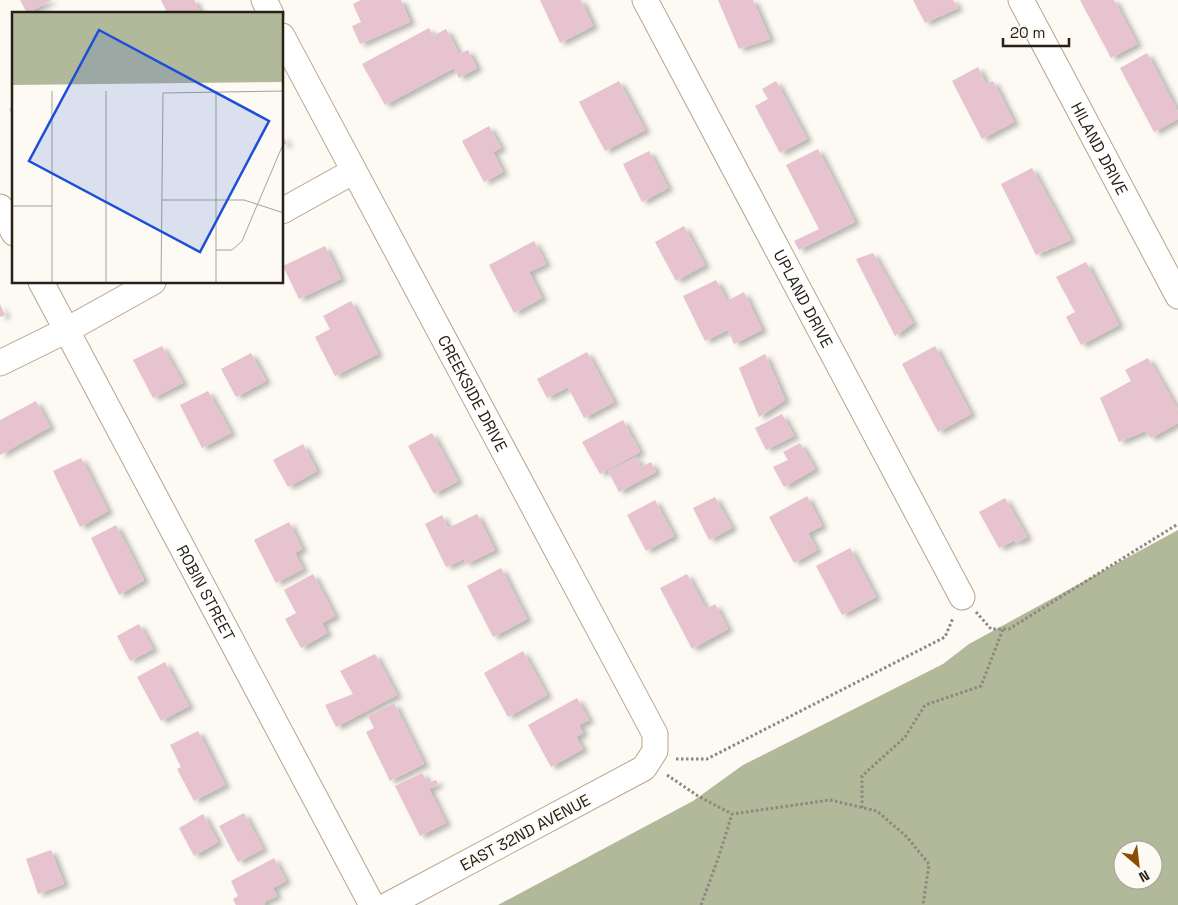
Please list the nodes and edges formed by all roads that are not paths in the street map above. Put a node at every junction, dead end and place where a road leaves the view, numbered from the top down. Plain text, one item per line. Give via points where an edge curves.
1 (264, 0) edge
2 (645, 0) edge
3 (1021, 0) edge
4 (270, 12) edge
5 (284, 40) edge
6 (354, 171) junction
7 (0, 207) edge
8 (284, 210) edge
9 (12, 229) edge
10 (42, 284) edge
11 (149, 284) edge
12 (1178, 296) edge
13 (67, 330) junction
14 (0, 364) edge
15 (962, 597) road end
16 (651, 758) joint
17 (372, 905) edge
18 (388, 905) edge

1 - 4 street
2 - 15 street, UPLAND DRIVE
3 - 12 street, HILAND DRIVE
5 - 6 street, CREEKSIDE DRIVE
6 - 8 street
6 - 16 street, CREEKSIDE DRIVE via 655,734
7 - 9 street
10 - 13 street, ROBIN STREET
11 - 13 street
13 - 14 street
13 - 17 street, ROBIN STREET
16 - 18 street, EAST 32ND AVENUE via 644,768

